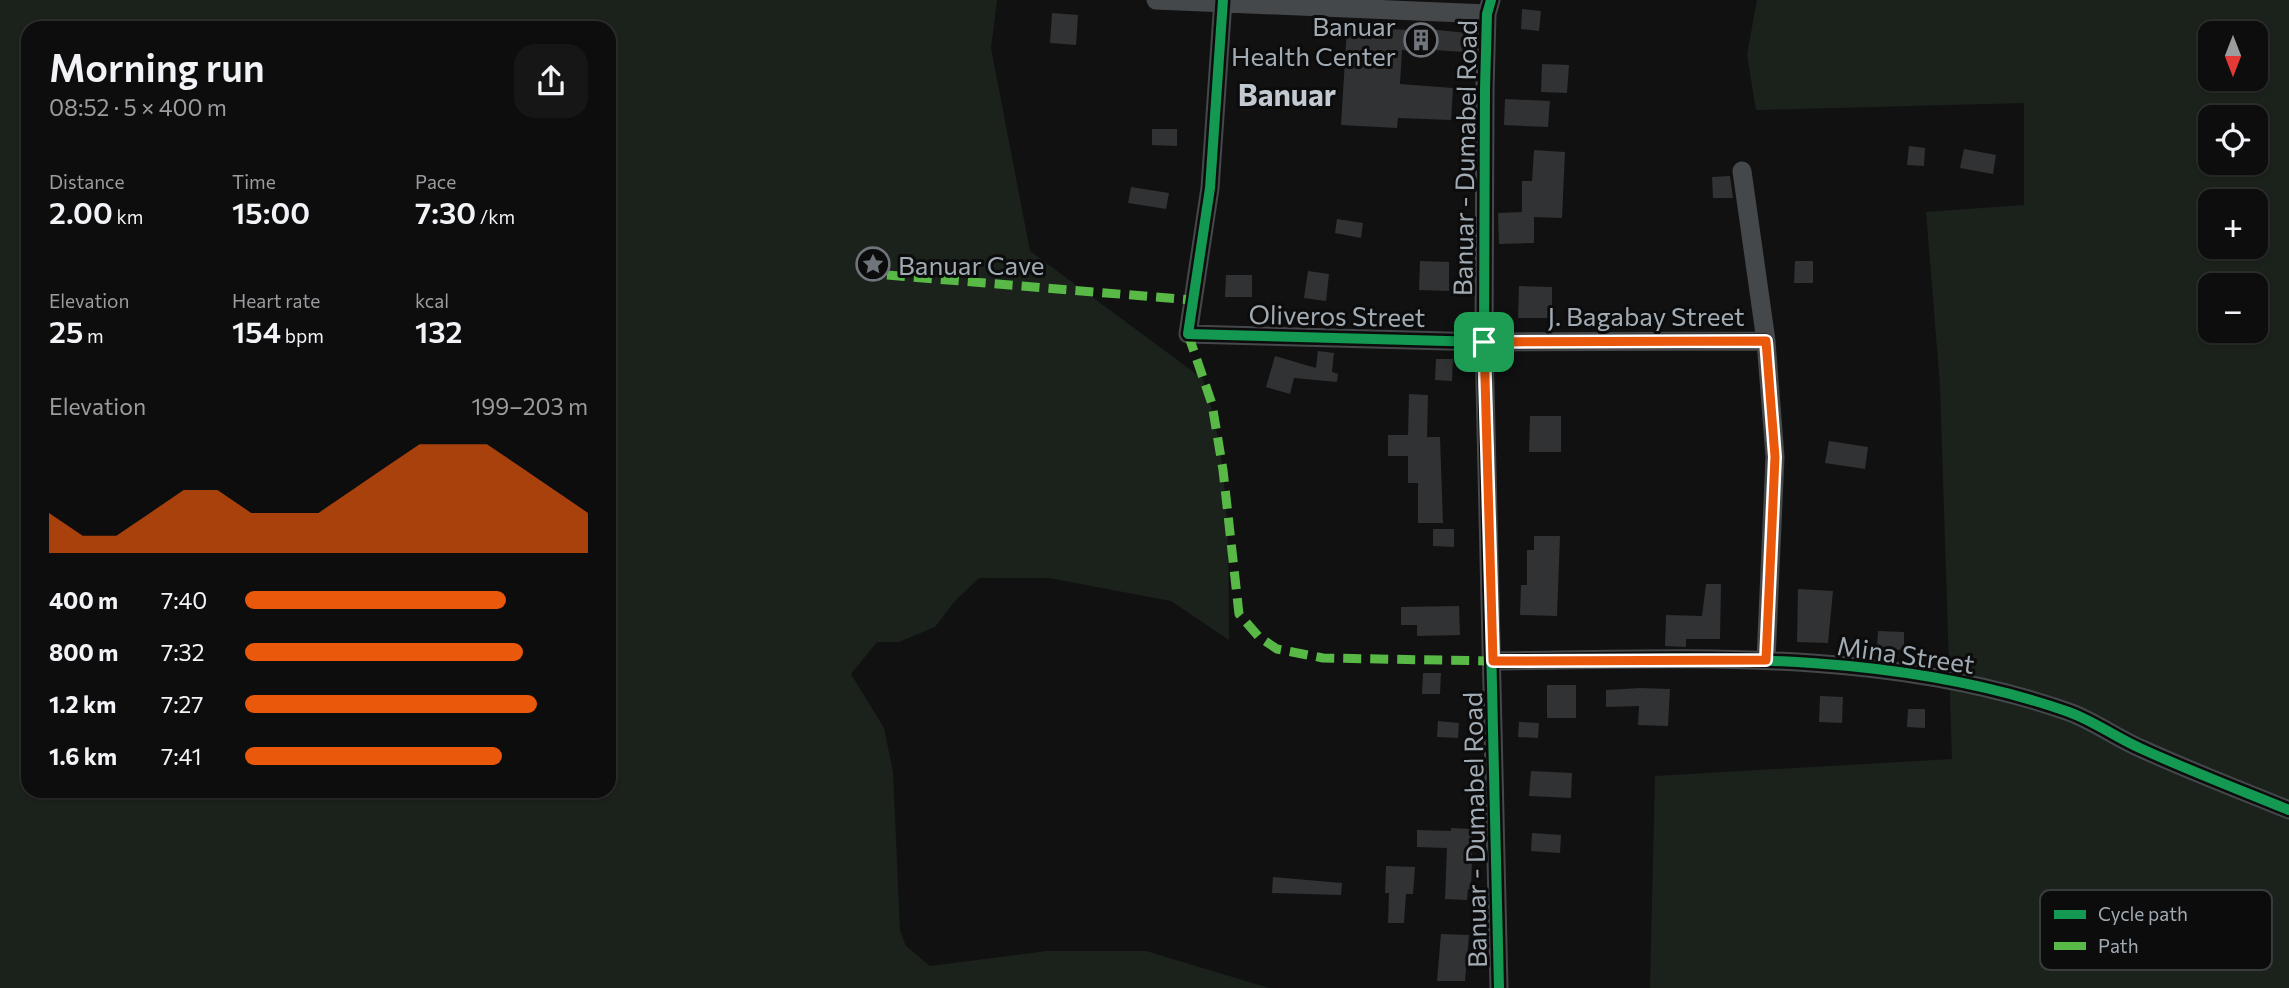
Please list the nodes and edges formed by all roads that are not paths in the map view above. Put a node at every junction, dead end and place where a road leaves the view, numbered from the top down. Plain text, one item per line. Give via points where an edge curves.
1 (1156, 0) edge
2 (1223, 2) edge
3 (1489, 7) edge
4 (1742, 171) dead end
5 (1766, 341) junction
6 (1484, 342) junction
7 (1766, 660) junction
8 (1493, 661) junction
9 (2289, 810) edge
10 (1499, 988) edge

1 - 2 street
2 - 3 street
2 - 6 street, Oliveros Street via 1210,188 1188,334
3 - 6 street, Banuar - Dumabel Road
4 - 5 street
5 - 6 street, J. Bagabay Street
5 - 7 street via 1775,457
6 - 8 street, Banuar - Dumabel Road
7 - 8 street, Mina Street
7 - 9 street, Mina Street via 1915,673 1995,690 2069,712 2139,748
8 - 10 street, Banuar - Dumabel Road

